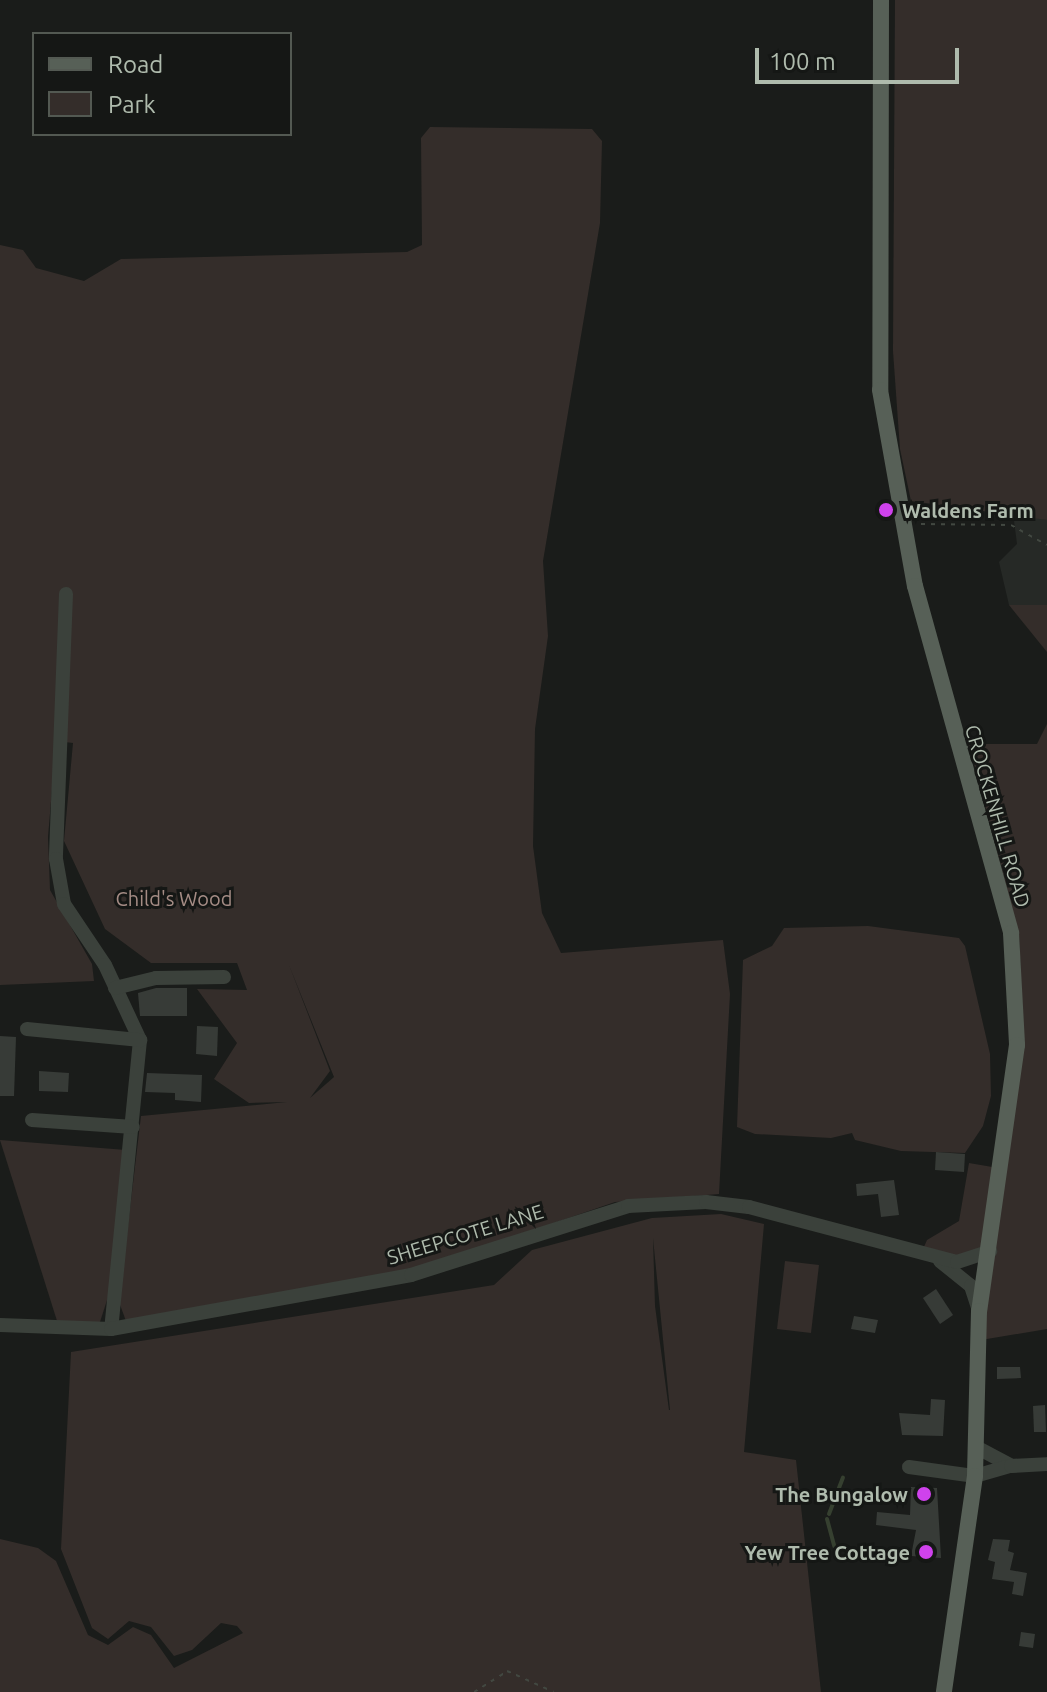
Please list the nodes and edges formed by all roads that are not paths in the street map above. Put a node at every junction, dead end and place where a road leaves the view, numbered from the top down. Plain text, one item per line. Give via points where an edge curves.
1 (881, 0) edge
2 (66, 594) dead end
3 (224, 977) dead end
4 (115, 988) junction
5 (27, 1029) dead end
6 (140, 1040) junction
7 (32, 1120) dead end
8 (133, 1127) junction
9 (990, 1251) junction
10 (936, 1258) junction
11 (979, 1311) junction
12 (0, 1325) edge
13 (111, 1329) junction
14 (976, 1447) junction
15 (1047, 1464) edge
16 (1011, 1466) junction
17 (909, 1467) dead end
18 (975, 1476) junction
19 (944, 1692) edge

1 - 9 main road, CROCKENHILL ROAD via 880,390 902,525 946,709 1011,933 1017,1045
2 - 4 street via 56,859 64,904
3 - 4 street via 156,978
4 - 6 street
5 - 6 street
6 - 8 street
7 - 8 street
8 - 13 street
9 - 10 street, SHEEPCOTE LANE via 957,1262
9 - 11 main road, CROCKENHILL ROAD
10 - 11 street, SHEEPCOTE LANE via 971,1286
10 - 13 street, SHEEPCOTE LANE via 749,1207 706,1202 628,1206 411,1275
11 - 14 main road, CROCKENHILL ROAD
12 - 13 street, SHEEPCOTE LANE
14 - 16 street
14 - 18 main road, CROCKENHILL ROAD
15 - 16 street
16 - 18 street
17 - 18 street
18 - 19 main road, CROCKENHILL ROAD

